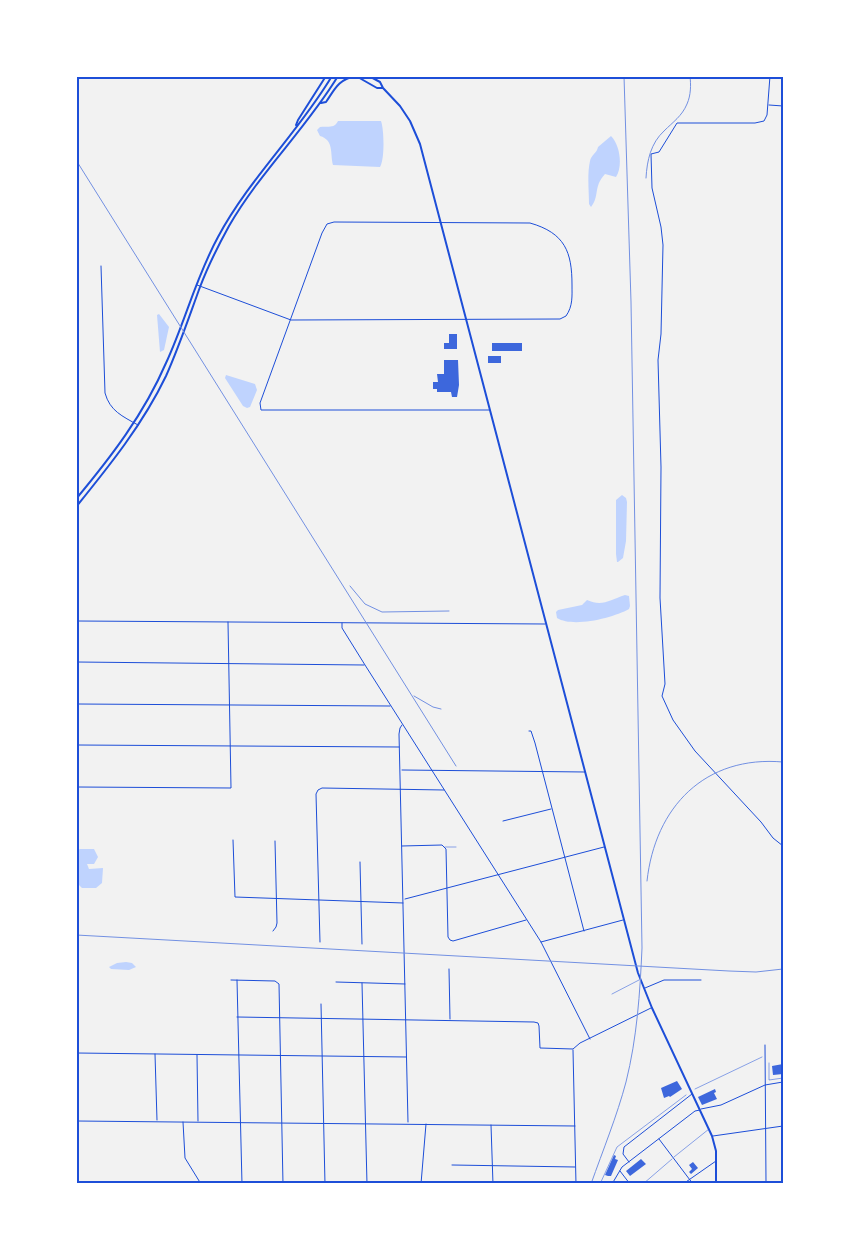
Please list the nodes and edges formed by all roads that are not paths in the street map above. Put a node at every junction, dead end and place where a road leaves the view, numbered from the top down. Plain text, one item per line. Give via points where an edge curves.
1 (326, 76) edge
2 (332, 76) edge
3 (338, 76) edge
4 (355, 76) edge
5 (369, 76) edge
6 (770, 76) edge
7 (383, 88) junction
8 (321, 103) junction
9 (768, 105) junction
10 (783, 106) edge
11 (296, 128) junction
12 (441, 223) junction
13 (101, 266) dead end
14 (196, 284) junction
15 (200, 286) junction
16 (291, 320) junction
17 (466, 320) junction
18 (490, 410) junction
19 (134, 423) junction
20 (138, 425) junction
21 (76, 499) edge
22 (76, 506) edge
23 (76, 621) edge
24 (228, 622) junction
25 (342, 623) junction
26 (547, 624) junction
27 (76, 662) edge
28 (229, 664) junction
29 (364, 665) junction
30 (76, 704) edge
31 (230, 705) junction
32 (391, 706) junction
33 (402, 725) junction
34 (529, 731) dead end
35 (76, 745) edge
36 (231, 746) junction
37 (400, 747) junction
38 (400, 770) junction
39 (432, 771) junction
40 (542, 772) junction
41 (586, 772) junction
42 (76, 787) edge
43 (401, 790) junction
44 (444, 790) junction
45 (552, 808) junction
46 (503, 822) dead end
47 (234, 840) dead end
48 (275, 841) dead end
49 (402, 846) junction
50 (783, 846) edge
51 (445, 847) junction
52 (456, 847) dead end
53 (605, 847) junction
54 (564, 857) junction
55 (360, 862) dead end
56 (498, 875) junction
57 (447, 888) junction
58 (276, 899) junction
59 (403, 899) junction
60 (319, 900) junction
61 (361, 902) junction
62 (404, 903) junction
63 (526, 920) junction
64 (624, 920) junction
65 (584, 930) junction
66 (273, 931) dead end
67 (320, 942) dead end
68 (541, 942) junction
69 (362, 944) dead end
70 (449, 969) dead end
71 (640, 978) junction
72 (232, 980) dead end
73 (237, 980) junction
74 (700, 980) dead end
75 (336, 982) dead end
76 (362, 983) junction
77 (405, 984) junction
78 (644, 988) junction
79 (612, 994) dead end
80 (321, 1004) dead end
81 (652, 1008) junction
82 (237, 1017) junction
83 (280, 1018) junction
84 (322, 1018) junction
85 (363, 1019) junction
86 (406, 1019) junction
87 (450, 1020) junction
88 (590, 1038) junction
89 (765, 1045) dead end
90 (573, 1049) junction
91 (76, 1053) edge
92 (155, 1054) junction
93 (197, 1054) junction
94 (238, 1055) junction
95 (280, 1055) junction
96 (322, 1056) junction
97 (364, 1057) junction
98 (407, 1057) junction
99 (783, 1082) edge
100 (765, 1085) junction
101 (693, 1093) junction
102 (700, 1109) junction
103 (76, 1121) edge
104 (157, 1121) junction
105 (183, 1121) junction
106 (198, 1121) junction
107 (240, 1122) junction
108 (282, 1122) junction
109 (324, 1122) junction
110 (366, 1122) junction
111 (408, 1123) junction
112 (426, 1123) junction
113 (491, 1124) junction
114 (575, 1126) junction
115 (783, 1126) edge
116 (709, 1129) junction
117 (766, 1129) junction
118 (712, 1136) junction
119 (658, 1139) junction
120 (673, 1158) junction
121 (716, 1160) junction
122 (629, 1162) junction
123 (452, 1164) dead end
124 (492, 1166) junction
125 (576, 1167) junction
126 (620, 1171) junction
127 (689, 1179) junction
128 (766, 1182) junction
129 (783, 1182) edge
130 (200, 1184) edge
131 (242, 1184) edge
132 (283, 1184) edge
133 (325, 1184) edge
134 (367, 1184) edge
135 (421, 1184) edge
136 (493, 1184) edge
137 (576, 1184) edge
138 (612, 1184) edge
139 (630, 1184) edge
140 (642, 1184) edge
141 (683, 1184) edge
142 (693, 1184) edge
143 (716, 1184) edge

1 - 11 main road
2 - 11 main road
3 - 8 main road
4 - 7 main road
4 - 8 main road via 340,82 326,102
5 - 7 main road via 380,82
6 - 9 street
7 - 12 main road via 414,128
8 - 15 main road via 234,218
9 - 10 street
9 - 50 street via 766,118 759,123 677,123 659,152 651,154 651,168 664,254 658,360 660,598 665,680 662,696 673,720 696,750
11 - 14 main road via 228,218
12 - 16 street via 327,224
12 - 17 main road
12 - 17 street via 530,223 543,227 559,239 572,264 572,303 566,316 560,319
13 - 19 street via 105,393 113,410
14 - 15 street
14 - 19 main road via 166,364
15 - 16 street
15 - 20 main road via 170,366
16 - 17 street
16 - 18 street via 260,403 261,410
17 - 18 main road
18 - 26 main road
19 - 20 street
19 - 21 main road
20 - 22 main road via 119,454
23 - 24 street
24 - 25 street
24 - 28 street
25 - 26 street
25 - 29 street
26 - 41 main road
27 - 28 street
28 - 29 street
28 - 31 street
29 - 32 street
30 - 31 street
31 - 32 street
31 - 36 street
32 - 33 street
33 - 37 street
33 - 39 street
34 - 40 street
35 - 36 street
36 - 37 street
36 - 42 street via 231,788
37 - 38 street
38 - 39 street
38 - 43 street
39 - 40 street
39 - 44 street
40 - 41 street
40 - 45 street
41 - 53 main road
43 - 44 street
43 - 49 street
43 - 60 street via 318,790
44 - 56 street
45 - 46 street
45 - 54 street
47 - 58 street via 235,897
48 - 58 street
49 - 51 street
49 - 59 street
51 - 52 lane
51 - 57 street
53 - 54 street
53 - 64 main road
54 - 56 street
54 - 65 street
55 - 61 street
56 - 57 street
56 - 63 street
57 - 59 street
57 - 63 street via 450,940
58 - 60 street
58 - 66 street via 276,927
59 - 62 street
60 - 61 street
60 - 67 street
61 - 62 street
61 - 69 street
62 - 77 street
63 - 68 street
64 - 65 street
64 - 71 main road
65 - 68 street
68 - 88 street
70 - 87 street
71 - 78 main road
71 - 79 lane
72 - 73 street
73 - 82 street
73 - 83 street via 278,982
74 - 78 street via 664,980
75 - 76 street
76 - 77 street
76 - 85 street
77 - 86 street
78 - 81 main road
80 - 84 street
81 - 88 street
81 - 101 main road
82 - 83 street
82 - 94 street
83 - 84 street
83 - 95 street
84 - 85 street
84 - 96 street
85 - 86 street
85 - 97 street
86 - 87 street
86 - 98 street
87 - 90 street via 536,1022 540,1048
88 - 90 street
89 - 100 street
90 - 114 street
91 - 92 street
92 - 93 street
92 - 104 street
93 - 94 street
93 - 106 street
94 - 95 street
94 - 107 street
95 - 96 street
95 - 108 street
96 - 97 street
96 - 109 street
97 - 98 street
97 - 110 street
98 - 111 street
99 - 100 street
100 - 102 street via 721,1105
100 - 117 street
101 - 102 main road
101 - 122 street via 624,1147 623,1154
102 - 116 main road
102 - 119 street
103 - 104 street
104 - 105 street
105 - 106 street
105 - 130 street via 185,1158
106 - 107 street
107 - 108 street
107 - 131 street
108 - 109 street
108 - 132 street
109 - 110 street
109 - 133 street
110 - 111 street
110 - 134 street
111 - 112 street
112 - 113 street
112 - 135 street
113 - 114 street
113 - 124 street
114 - 125 street
115 - 117 street
116 - 118 main road
116 - 120 lane
117 - 118 street
117 - 128 street
118 - 121 main road
119 - 120 street
119 - 122 street
120 - 127 street
120 - 140 lane
121 - 127 street
121 - 143 main road
122 - 126 street
123 - 124 street
124 - 125 street
124 - 136 street
125 - 137 street
126 - 138 street
126 - 139 street
127 - 141 street
127 - 142 street
128 - 129 street
128 - 143 street

